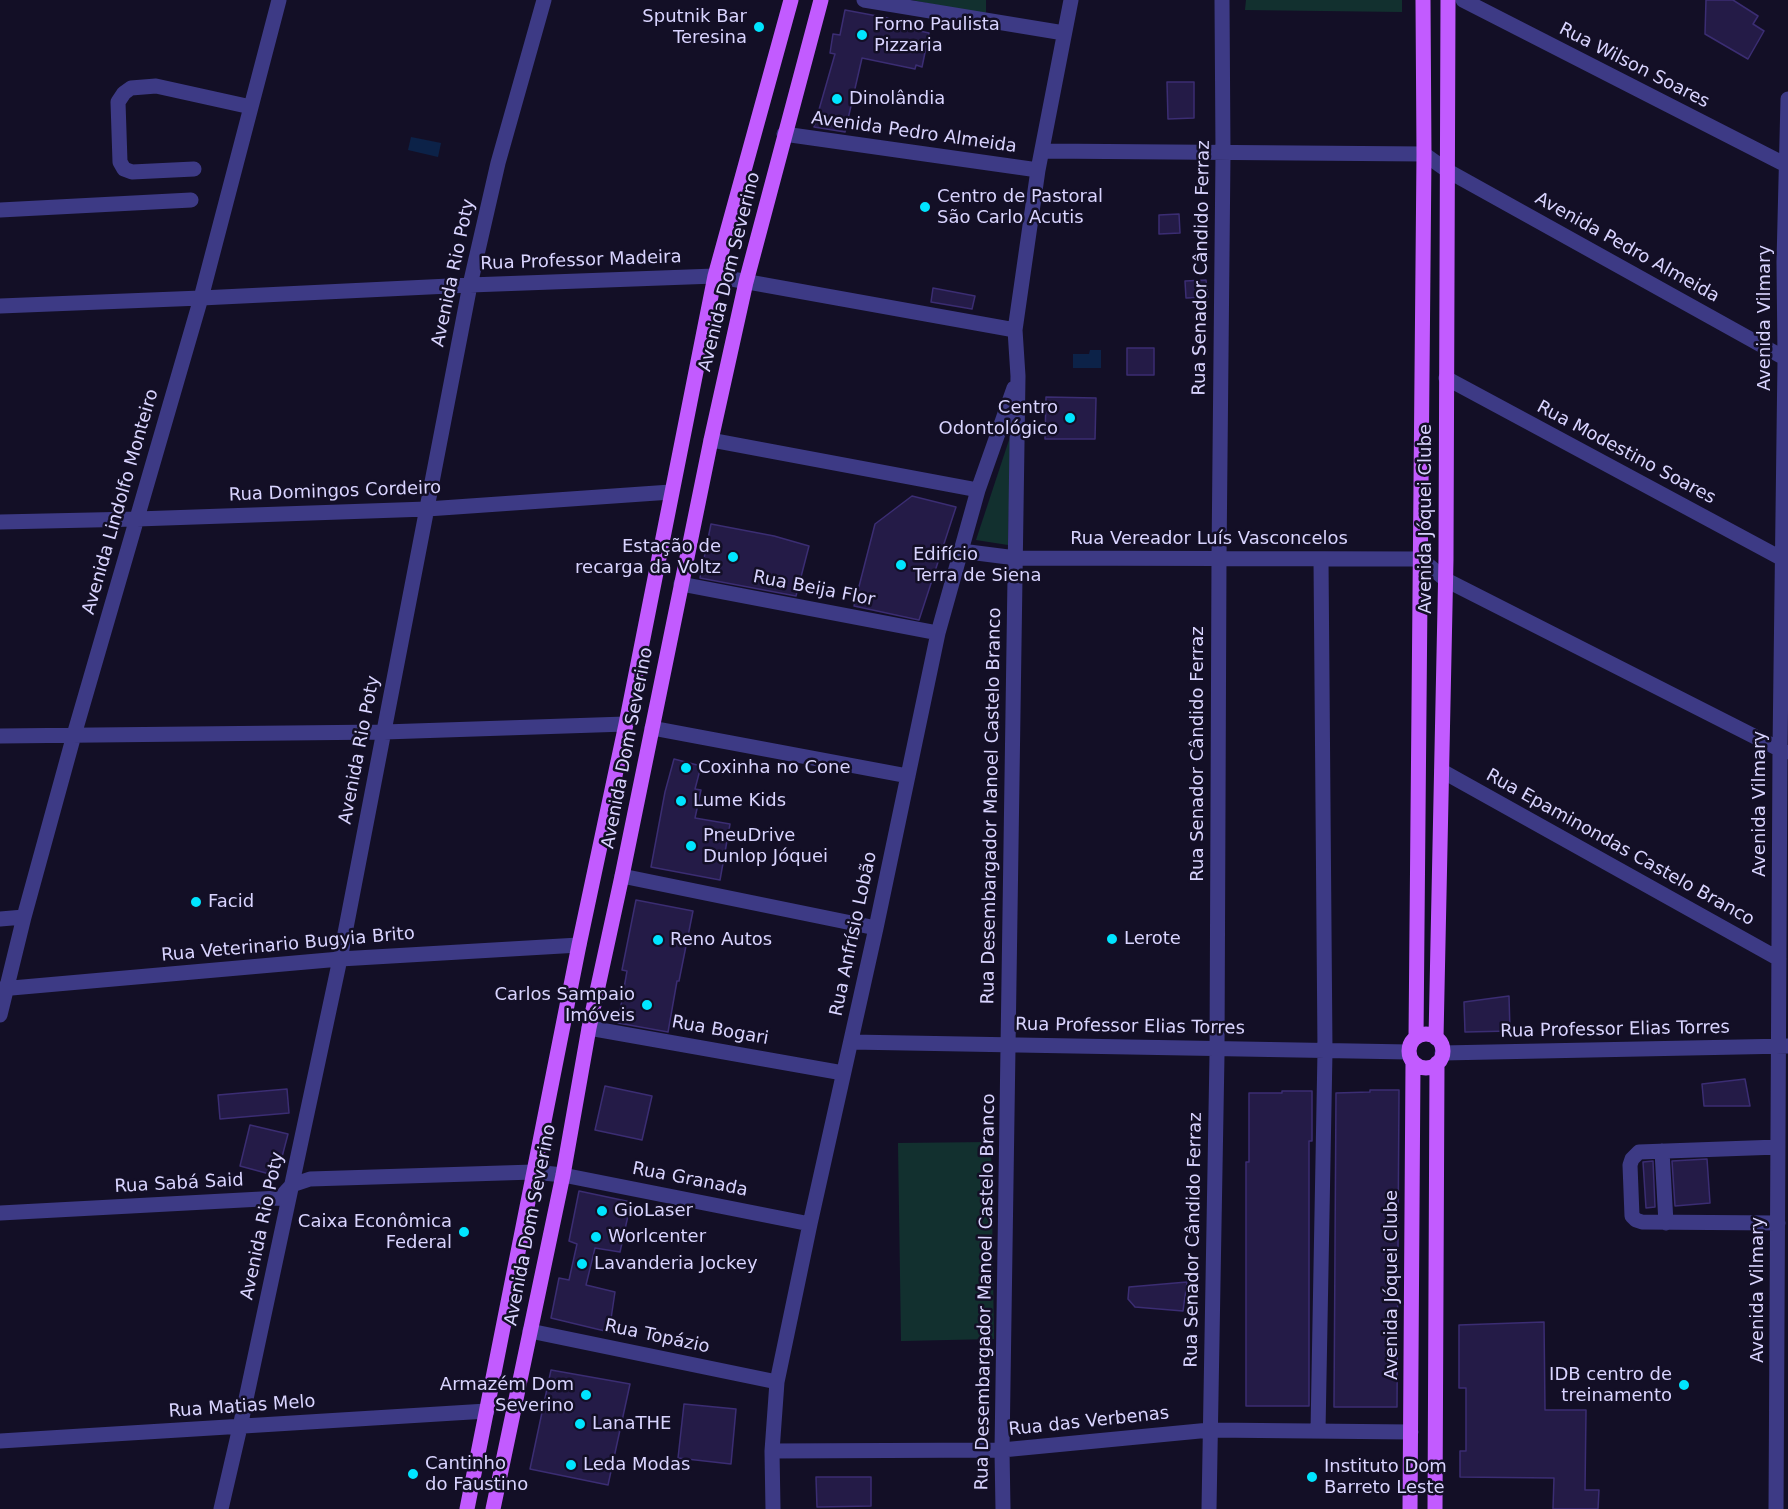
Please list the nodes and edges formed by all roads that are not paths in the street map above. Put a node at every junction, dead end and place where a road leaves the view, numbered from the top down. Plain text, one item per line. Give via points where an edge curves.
1 (279, 0) edge
2 (544, 0) edge
3 (790, 0) edge
4 (821, 0) edge
5 (864, 0) edge
6 (1071, 0) edge
7 (1222, 0) edge
8 (1423, 0) edge
9 (1448, 0) edge
10 (1462, 0) edge
11 (1064, 33) junction
12 (1788, 99) edge
13 (251, 107) junction
14 (784, 134) junction
15 (1042, 151) junction
16 (1223, 153) junction
17 (1424, 154) junction
18 (1787, 166) edge
19 (194, 169) dead end
20 (1038, 170) junction
21 (1448, 171) junction
22 (191, 200) dead end
23 (0, 210) edge
24 (715, 276) junction
25 (746, 282) junction
26 (470, 285) junction
27 (201, 298) junction
28 (0, 306) edge
29 (1015, 330) junction
30 (1786, 359) edge
31 (1018, 376) junction
32 (1446, 378) junction
33 (711, 440) junction
34 (978, 489) junction
35 (671, 492) junction
36 (427, 509) junction
37 (136, 519) junction
38 (0, 522) edge
39 (961, 551) junction
40 (1016, 558) junction
41 (1219, 558) junction
42 (1322, 559) junction
43 (1420, 559) junction
44 (1785, 560) edge
45 (1446, 580) junction
46 (681, 584) junction
47 (938, 633) junction
48 (626, 724) junction
49 (652, 728) junction
50 (384, 732) junction
51 (74, 735) junction
52 (0, 736) edge
53 (1784, 751) edge
54 (1442, 771) junction
55 (908, 776) junction
56 (622, 876) junction
57 (24, 917) junction
58 (1784, 917) edge
59 (0, 919) edge
60 (876, 928) junction
61 (579, 945) junction
62 (340, 959) junction
63 (1779, 959) junction
64 (3, 989) edge
65 (0, 1015) edge
66 (589, 1028) junction
67 (1416, 1037) junction
68 (1436, 1038) junction
69 (851, 1042) junction
70 (1008, 1045) junction
71 (1783, 1046) edge
72 (1217, 1048) junction
73 (1325, 1051) junction
74 (1411, 1057) junction
75 (1440, 1058) junction
76 (843, 1073) junction
77 (1778, 1147) junction
78 (1662, 1151) junction
79 (534, 1172) junction
80 (562, 1174) junction
81 (292, 1185) junction
82 (0, 1213) edge
83 (1666, 1223) junction
84 (1778, 1223) junction
85 (810, 1224) junction
86 (530, 1331) junction
87 (777, 1382) junction
88 (487, 1411) junction
89 (240, 1427) junction
90 (1210, 1430) junction
91 (1318, 1431) junction
92 (1411, 1432) junction
93 (1435, 1433) junction
94 (0, 1441) edge
95 (1002, 1450) junction
96 (772, 1451) junction
97 (221, 1509) edge
98 (467, 1509) edge
99 (493, 1509) edge
100 (773, 1509) edge
101 (1003, 1509) edge
102 (1209, 1509) edge
103 (1410, 1509) edge
104 (1434, 1509) edge
105 (1776, 1509) edge

1 - 13 street, Avenida Lindolfo Monteiro
2 - 26 street, Avenida Rio Poty via 498,163
3 - 24 main road, Avenida Dom Severino
4 - 14 main road, Avenida Dom Severino
5 - 11 street
6 - 11 street, Rua Desembargador Manoel Castelo Branco
7 - 16 street, Rua Senador Cândido Ferraz
8 - 17 main road, Avenida Jóquei Clube
9 - 21 main road, Avenida Jóquei Clube
10 - 18 street, Rua Wilson Soares
11 - 15 street, Rua Desembargador Manoel Castelo Branco
12 - 18 street, Avenida Vilmary
13 - 19 street via 156,86 131,88 124,93 118,102 120,162 124,169
13 - 27 street, Avenida Lindolfo Monteiro
14 - 20 street, Avenida Pedro Almeida
14 - 25 main road, Avenida Dom Severino
15 - 16 street, Avenida Pedro Almeida
15 - 20 street, Rua Desembargador Manoel Castelo Branco
16 - 17 street, Avenida Pedro Almeida
16 - 41 street, Rua Senador Cândido Ferraz
17 - 21 street, Avenida Pedro Almeida
17 - 43 main road, Avenida Jóquei Clube
18 - 30 street, Avenida Vilmary
20 - 29 street, Rua Desembargador Manoel Castelo Branco
21 - 30 street, Avenida Pedro Almeida
21 - 32 main road, Avenida Jóquei Clube
22 - 23 street
24 - 25 street, Rua Professor Madeira
24 - 26 street, Rua Professor Madeira
24 - 35 main road, Avenida Dom Severino
25 - 29 street, Rua Professor Madeira
25 - 33 main road, Avenida Dom Severino
26 - 27 street, Rua Professor Madeira
26 - 36 street, Avenida Rio Poty
27 - 28 street, Rua Professor Madeira
27 - 37 street, Avenida Lindolfo Monteiro
29 - 31 street, Rua Desembargador Manoel Castelo Branco
30 - 44 street, Avenida Vilmary
31 - 34 street, Rua Anfrísio Lobão
31 - 40 street, Rua Desembargador Manoel Castelo Branco
32 - 44 street, Rua Modestino Soares
32 - 45 main road, Avenida Jóquei Clube
33 - 34 street
33 - 46 main road, Avenida Dom Severino
34 - 39 street, Rua Anfrísio Lobão
35 - 36 street, Rua Domingos Cordeiro
35 - 48 main road, Avenida Dom Severino
36 - 37 street, Rua Domingos Cordeiro
36 - 50 street, Avenida Rio Poty
37 - 38 street, Rua Domingos Cordeiro
37 - 51 street, Avenida Lindolfo Monteiro
39 - 40 street, Rua Vereador Luís Vasconcelos
39 - 47 street, Rua Anfrísio Lobão
40 - 41 street, Rua Vereador Luís Vasconcelos
40 - 70 street, Rua Desembargador Manoel Castelo Branco
41 - 42 street, Rua Vereador Luís Vasconcelos
41 - 72 street, Rua Senador Cândido Ferraz
42 - 43 street, Rua Vereador Luís Vasconcelos
42 - 73 street
43 - 45 street
43 - 67 main road, Avenida Jóquei Clube
44 - 53 street, Avenida Vilmary
45 - 53 street
45 - 54 main road, Avenida Jóquei Clube
46 - 47 street, Rua Beija Flor
46 - 49 main road, Avenida Dom Severino
47 - 55 street, Rua Anfrísio Lobão
48 - 50 street
48 - 61 main road, Avenida Dom Severino
49 - 55 street
49 - 56 main road, Avenida Dom Severino
50 - 51 street
50 - 62 street, Avenida Rio Poty
51 - 52 street
51 - 57 street, Avenida Lindolfo Monteiro
53 - 58 street, Avenida Vilmary
54 - 63 street, Rua Epaminondas Castelo Branco
54 - 68 main road, Avenida Jóquei Clube
55 - 60 street, Rua Anfrísio Lobão
56 - 60 street
56 - 66 main road, Avenida Dom Severino
57 - 59 street
57 - 64 street, Avenida Lindolfo Monteiro
58 - 63 street, Avenida Vilmary
60 - 69 street, Rua Anfrísio Lobão
61 - 62 street, Rua Veterinario Bugyia Brito
61 - 79 main road, Avenida Dom Severino
62 - 64 street, Rua Veterinario Bugyia Brito
62 - 81 street, Avenida Rio Poty
63 - 71 street, Avenida Vilmary
64 - 65 street, Avenida Lindolfo Monteiro
66 - 76 street, Rua Bogari
66 - 80 main road, Avenida Dom Severino
67 - 68 main road via 1426,1034
67 - 74 main road, Avenida Jóquei Clube
68 - 75 main road, Avenida Jóquei Clube via 1442,1047
69 - 70 street, Rua Professor Elias Torres
69 - 76 street, Rua Anfrísio Lobão
70 - 72 street, Rua Professor Elias Torres
70 - 95 street, Rua Desembargador Manoel Castelo Branco
71 - 75 street, Rua Professor Elias Torres
71 - 77 street, Avenida Vilmary
72 - 73 street, Rua Professor Elias Torres
72 - 90 street, Rua Senador Cândido Ferraz
73 - 74 street, Rua Professor Elias Torres
73 - 91 street
74 - 75 main road via 1417,1065 1428,1068
74 - 92 main road, Avenida Jóquei Clube
75 - 93 main road, Avenida Jóquei Clube
76 - 85 street, Rua Anfrísio Lobão
77 - 78 street
77 - 84 street, Avenida Vilmary
78 - 83 street
78 - 83 street via 1639,1152 1632,1159 1632,1216 1642,1222
79 - 80 street, Rua Granada
79 - 81 street, Rua Sabá Said via 310,1179
79 - 88 main road, Avenida Dom Severino
80 - 85 street, Rua Granada
80 - 86 main road, Avenida Dom Severino
81 - 82 street, Rua Sabá Said via 280,1198
81 - 89 street, Avenida Rio Poty
83 - 84 street
84 - 105 street, Avenida Vilmary
85 - 87 street, Rua Anfrísio Lobão
86 - 87 street, Rua Topázio
86 - 99 main road, Avenida Dom Severino
87 - 96 street, Rua Anfrísio Lobão
88 - 89 street, Rua Matias Melo
88 - 98 main road, Avenida Dom Severino
89 - 94 street, Rua Matias Melo
89 - 97 street, Avenida Rio Poty
90 - 91 street, Rua das Verbenas
90 - 95 street, Rua das Verbenas
90 - 102 street, Rua Senador Cândido Ferraz
91 - 92 street, Rua das Verbenas
92 - 93 main road
92 - 103 main road, Avenida Jóquei Clube
93 - 104 main road, Avenida Jóquei Clube
95 - 96 street, Rua das Verbenas
95 - 101 street, Rua Desembargador Manoel Castelo Branco
96 - 100 street, Rua Anfrísio Lobão

